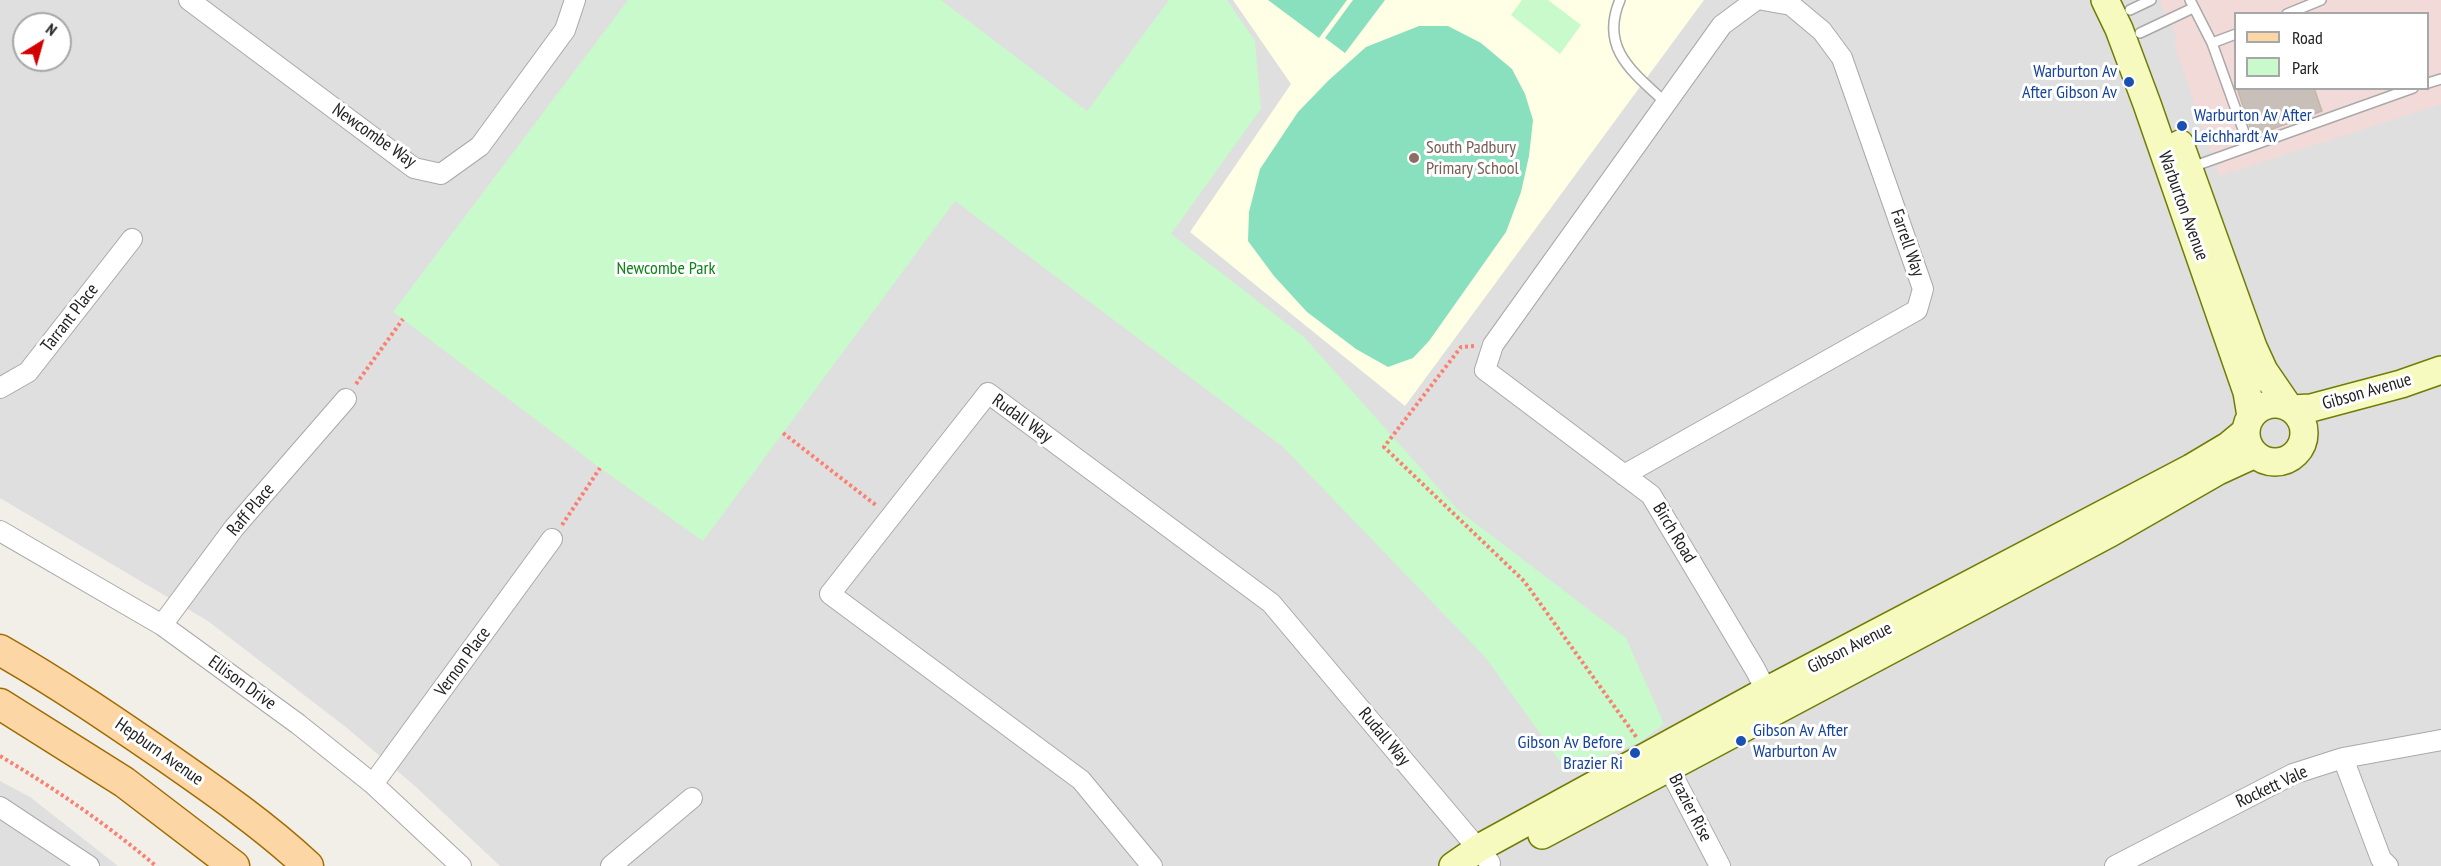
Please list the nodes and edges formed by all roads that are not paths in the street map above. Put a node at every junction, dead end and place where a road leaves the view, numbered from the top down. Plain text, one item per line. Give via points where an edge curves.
1 (189, 0) edge
2 (575, 0) edge
3 (1620, 0) edge
4 (2105, 0) edge
5 (2321, 0) edge
6 (1753, 1) edge
7 (2191, 4) edge
8 (2137, 11) edge
9 (2292, 12) edge
10 (2234, 34) edge
11 (2212, 43) junction
12 (2407, 90) edge
13 (1666, 103) junction
14 (2249, 146) junction
15 (2188, 168) junction
16 (132, 239) dead end
17 (1493, 345) joint
18 (2441, 370) edge
19 (2441, 385) edge
20 (0, 388) edge
21 (346, 399) road end
22 (2290, 408) junction
23 (2305, 433) junction
24 (2251, 434) junction
25 (1624, 475) junction
26 (0, 531) edge
27 (552, 539) road end
28 (162, 625) junction
29 (0, 651) edge
30 (1771, 701) junction
31 (0, 704) edge
32 (2441, 740) edge
33 (1656, 753) junction
34 (2343, 758) junction
35 (374, 784) junction
36 (692, 798) dead end
37 (0, 807) edge
38 (1485, 859) edge
39 (89, 866) edge
40 (234, 866) edge
41 (308, 866) edge
42 (461, 866) edge
43 (611, 866) edge
44 (1152, 866) edge
45 (1453, 866) edge
46 (1720, 866) edge
47 (2115, 866) edge
48 (2388, 866) edge

1 - 2 street, Newcombe Way via 414,168 441,174 480,146 565,30
3 - 13 lane via 1614,15 1614,39 1624,62
4 - 24 main road, Warburton Avenue via 2139,83 2247,392
5 - 9 lane
6 - 13 street, Farrell Way via 1722,25
6 - 25 street, Farrell Way via 1791,4 1822,31 1842,58 1923,289 1917,310
7 - 8 lane
7 - 11 lane
8 - 15 main road, Warburton Avenue
10 - 11 lane
11 - 14 lane
12 - 14 lane
13 - 17 street, Farrell Way
14 - 15 lane
15 - 22 main road, Warburton Avenue via 2253,347 2264,371
16 - 20 street, Tarrant Place via 28,372
17 - 25 street, Birch Road via 1485,370
18 - 22 main road, Gibson Avenue via 2320,406
19 - 23 main road, Gibson Avenue via 2338,418
21 - 28 street, Raff Place via 234,528
22 - 23 main road via 2299,416
22 - 24 main road via 2264,406
23 - 24 main road via 2299,451 2283,461 2263,460
24 - 30 main road, Gibson Avenue via 2218,471 2118,528
25 - 30 street, Birch Road via 1652,495
26 - 28 street, Ellison Drive
27 - 35 street, Vernon Place
28 - 35 street, Ellison Drive
29 - 41 main road, Hepburn Avenue via 111,718 212,790
30 - 33 main road, Gibson Avenue
31 - 40 main road via 124,782
32 - 34 street, Rockett Vale
33 - 38 main road, Gibson Avenue
33 - 46 street, Brazier Rise
34 - 47 street, Rockett Vale via 2293,774
34 - 48 street via 2380,859
35 - 42 street, Ellison Drive
36 - 43 street
37 - 39 street
38 - 44 street, Rudall Way via 1271,603 988,393 830,594 1081,780
38 - 45 main road, Gibson Avenue

